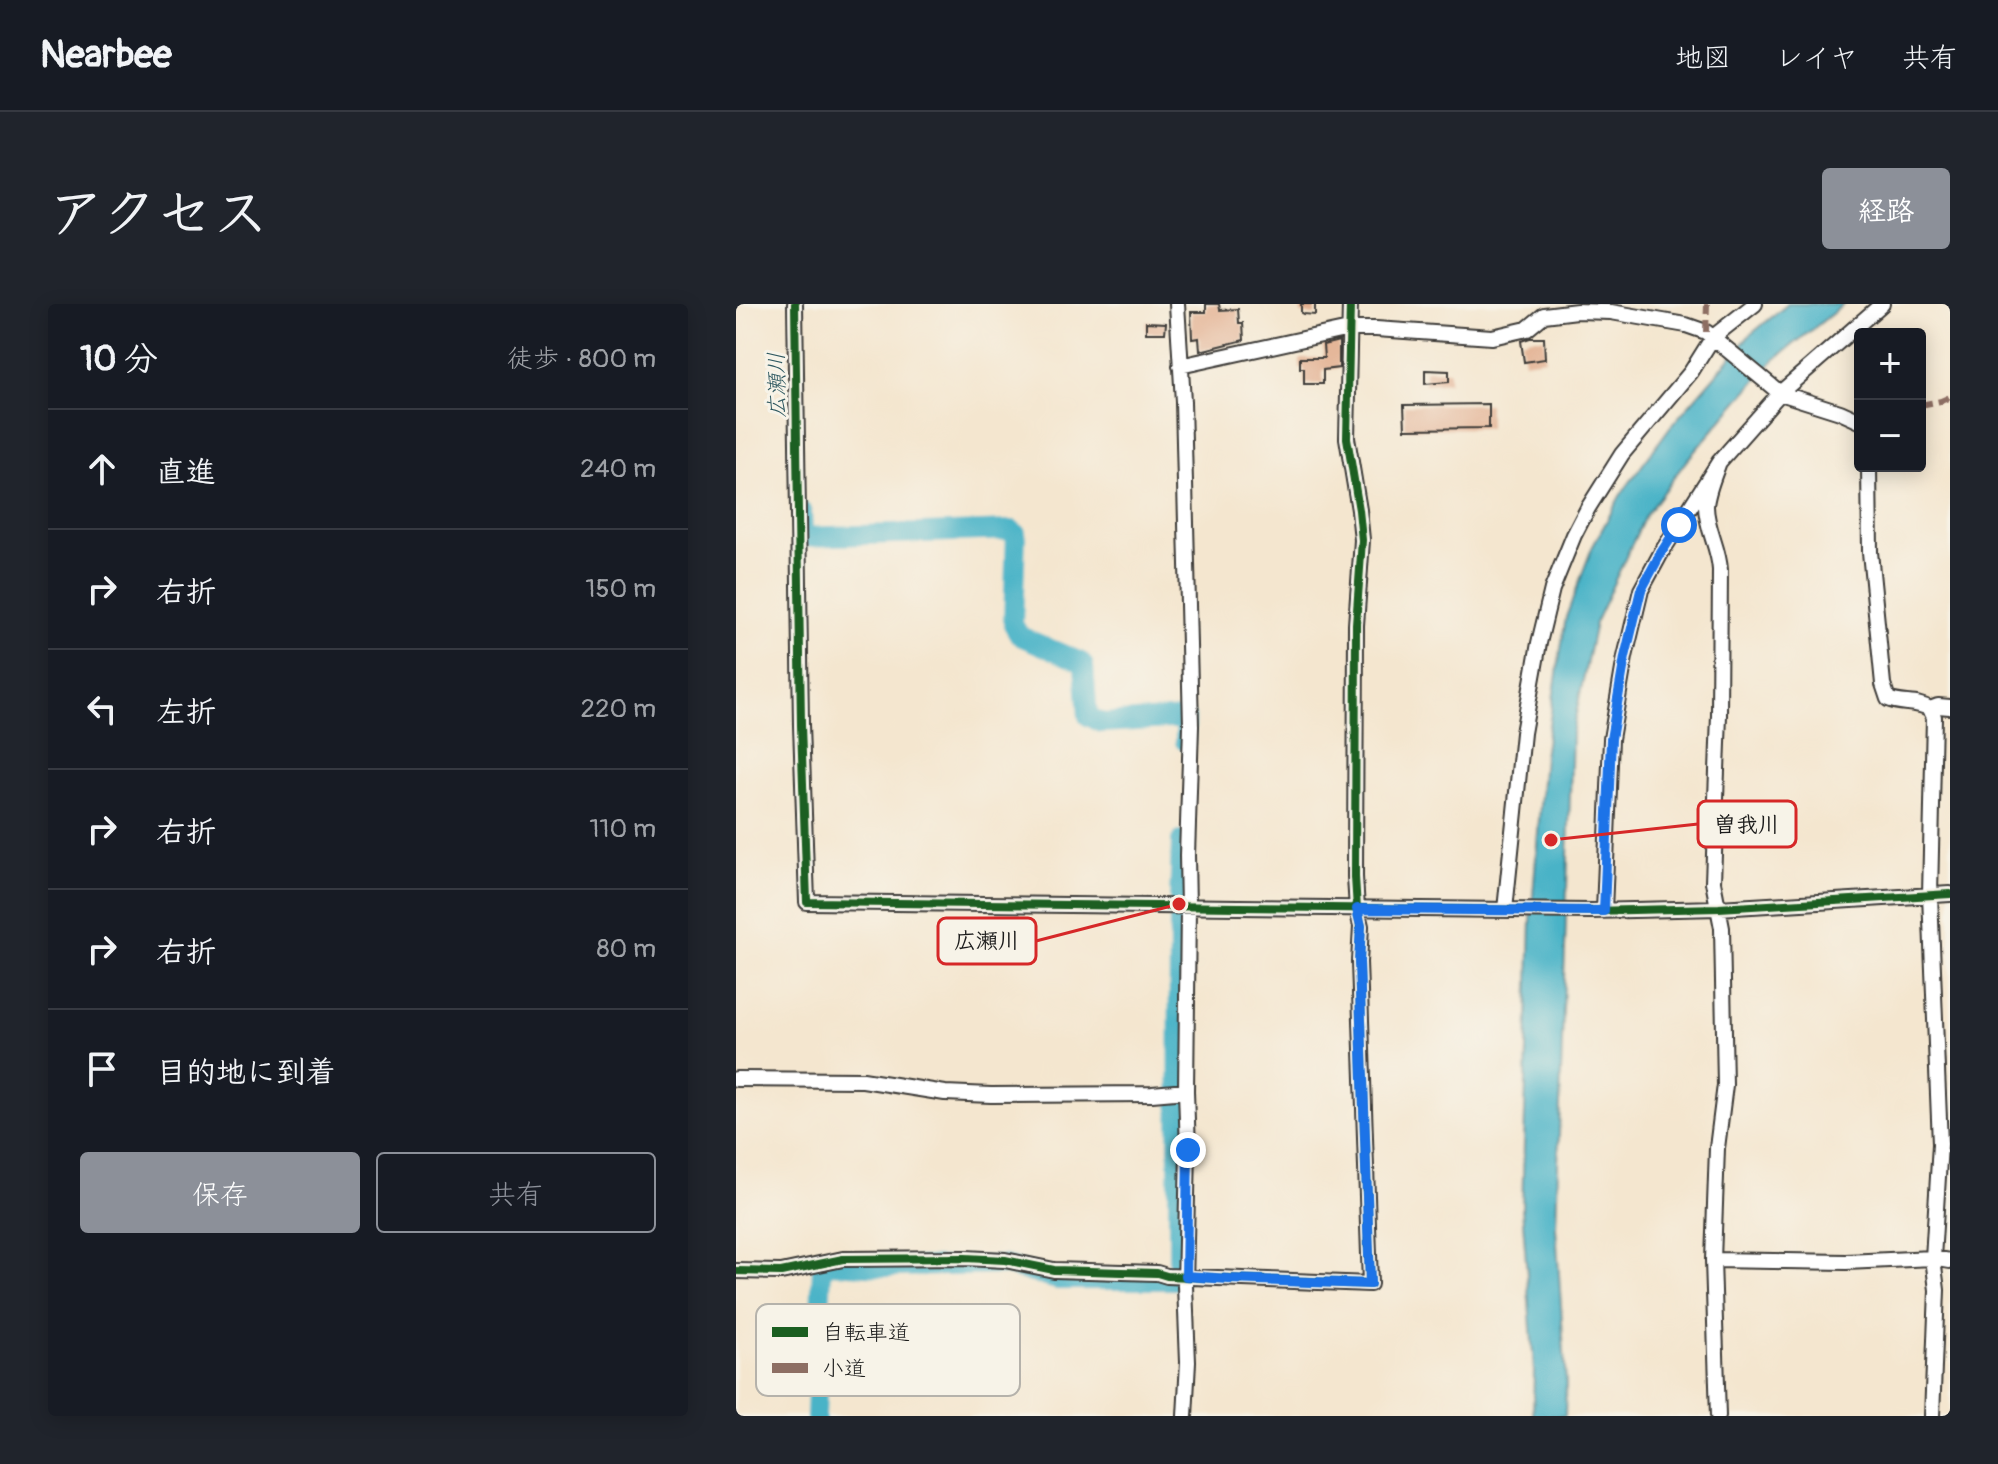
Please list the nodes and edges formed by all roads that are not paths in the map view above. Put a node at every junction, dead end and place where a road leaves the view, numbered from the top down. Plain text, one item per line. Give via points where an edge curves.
1 (795, 304) edge
2 (1177, 304) edge
3 (1350, 304) edge
4 (1755, 304) edge
5 (1882, 304) edge
6 (1544, 309) edge
7 (1349, 329) junction
8 (1718, 341) junction
9 (1180, 366) junction
10 (1778, 391) junction
11 (1854, 418) edge
12 (1719, 462) junction
13 (1869, 472) edge
14 (1950, 707) edge
15 (1930, 709) junction
16 (1950, 894) edge
17 (1930, 895) junction
18 (1188, 907) junction
19 (1719, 908) junction
20 (1357, 909) junction
21 (1505, 910) junction
22 (1598, 911) junction
23 (736, 1079) edge
24 (1186, 1091) junction
25 (1933, 1258) junction
26 (1713, 1260) junction
27 (1950, 1261) edge
28 (736, 1271) edge
29 (1186, 1276) junction
30 (1185, 1416) edge
31 (1718, 1416) edge
32 (1932, 1416) edge

1 - 18 street via 807,902
2 - 9 street
3 - 7 street
4 - 8 street
5 - 10 street
6 - 7 street via 1527,329 1492,337
6 - 8 street via 1611,312 1686,325
7 - 9 street
7 - 20 street via 1347,438 1362,540 1356,625
8 - 10 street
8 - 21 street via 1622,454 1588,508 1552,589 1523,733
9 - 18 street via 1191,712
10 - 11 street
10 - 12 street
12 - 19 street via 1706,505 1720,570 1713,882
12 - 22 street via 1661,553 1635,610 1611,739
13 - 15 street via 1870,552 1883,684 1888,699
14 - 15 street
15 - 17 street
16 - 17 street
17 - 19 street
17 - 25 street via 1940,1144
18 - 20 street
18 - 24 street
19 - 22 street
19 - 26 street via 1725,1085
20 - 21 street
20 - 29 street via 1370,1284
21 - 22 street
23 - 24 street via 863,1080 991,1095
24 - 29 street
25 - 26 street
25 - 27 street
25 - 32 street via 1937,1290
26 - 31 street
28 - 29 street via 781,1272 843,1259 965,1258 1054,1270
29 - 30 street

